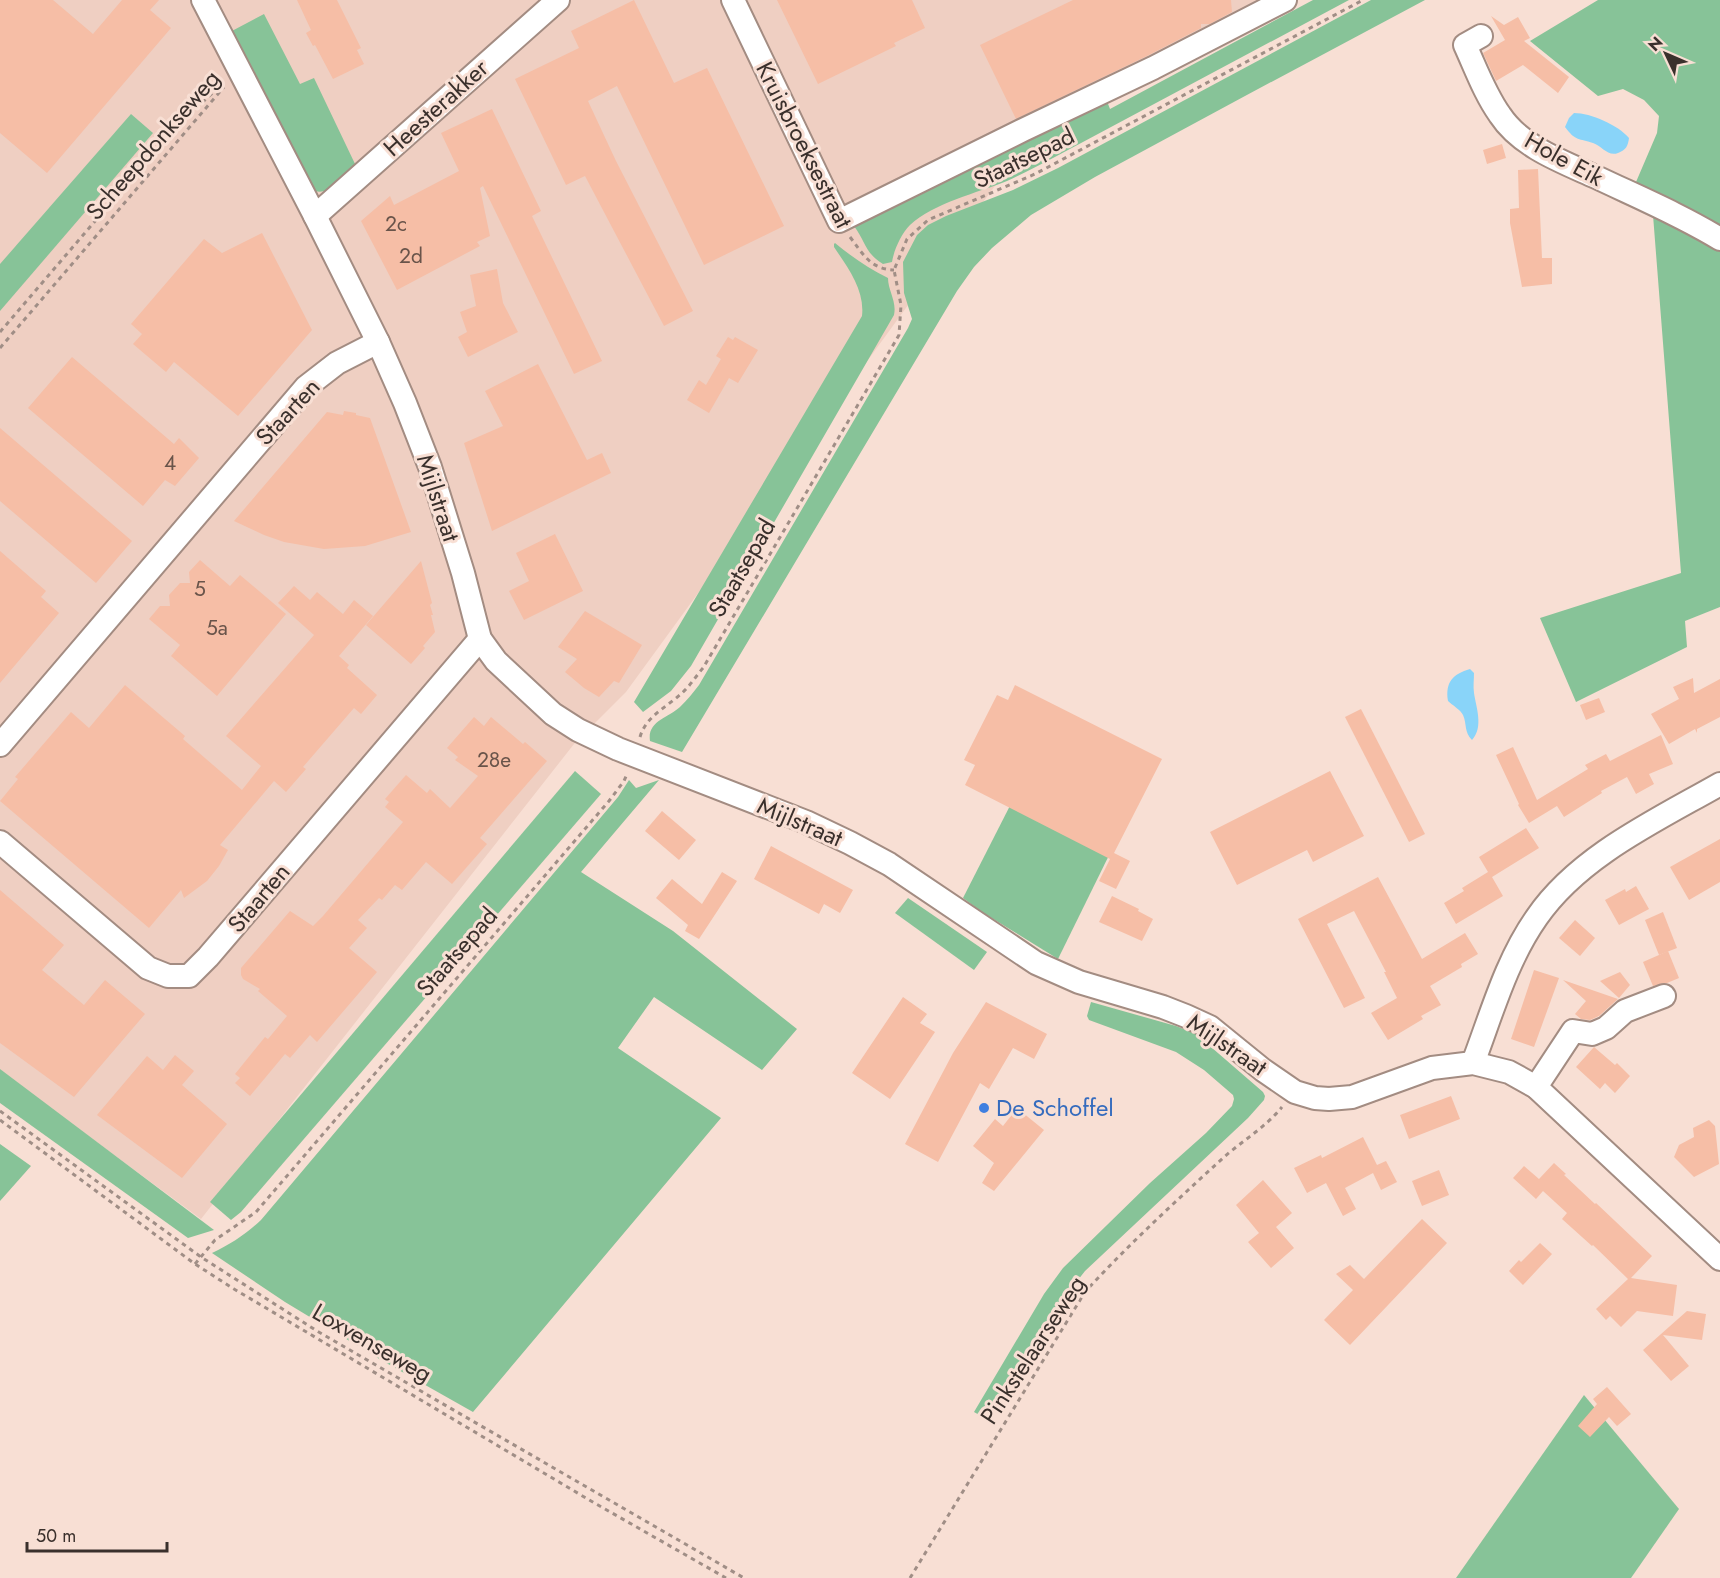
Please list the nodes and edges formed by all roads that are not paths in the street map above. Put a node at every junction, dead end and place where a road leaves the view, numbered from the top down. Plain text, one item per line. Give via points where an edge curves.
1 (203, 0) edge
2 (558, 0) edge
3 (733, 0) edge
4 (1285, 0) edge
5 (1481, 36) dead end
6 (315, 216) junction
7 (1720, 239) edge
8 (378, 342) junction
9 (480, 639) junction
10 (0, 744) edge
11 (1720, 784) edge
12 (0, 842) edge
13 (1664, 996) dead end
14 (1473, 1063) junction
15 (1536, 1088) junction
16 (1720, 1259) edge

1 - 6 street, Mijlstraat
2 - 6 street, Heesterakker
3 - 4 street, Kruisbroeksestraat via 839,221
5 - 7 street, Hole Eik via 1465,45 1500,116 1521,138
6 - 8 street, Mijlstraat
8 - 9 street, Mijlstraat via 430,467
8 - 10 street, Staarten via 337,363 306,387
9 - 12 street, Staarten via 189,976 168,976 148,968
9 - 14 street, Mijlstraat via 496,661 553,714 578,730 850,843 889,864 1036,963 1210,1027 1295,1092 1315,1098 1352,1097 1432,1068
11 - 14 street via 1618,842 1551,900 1537,916 1500,983
13 - 15 street via 1625,1011 1606,1028 1592,1034 1573,1031
14 - 15 street, Mijlstraat via 1509,1072
15 - 16 street, Mijlstraat

